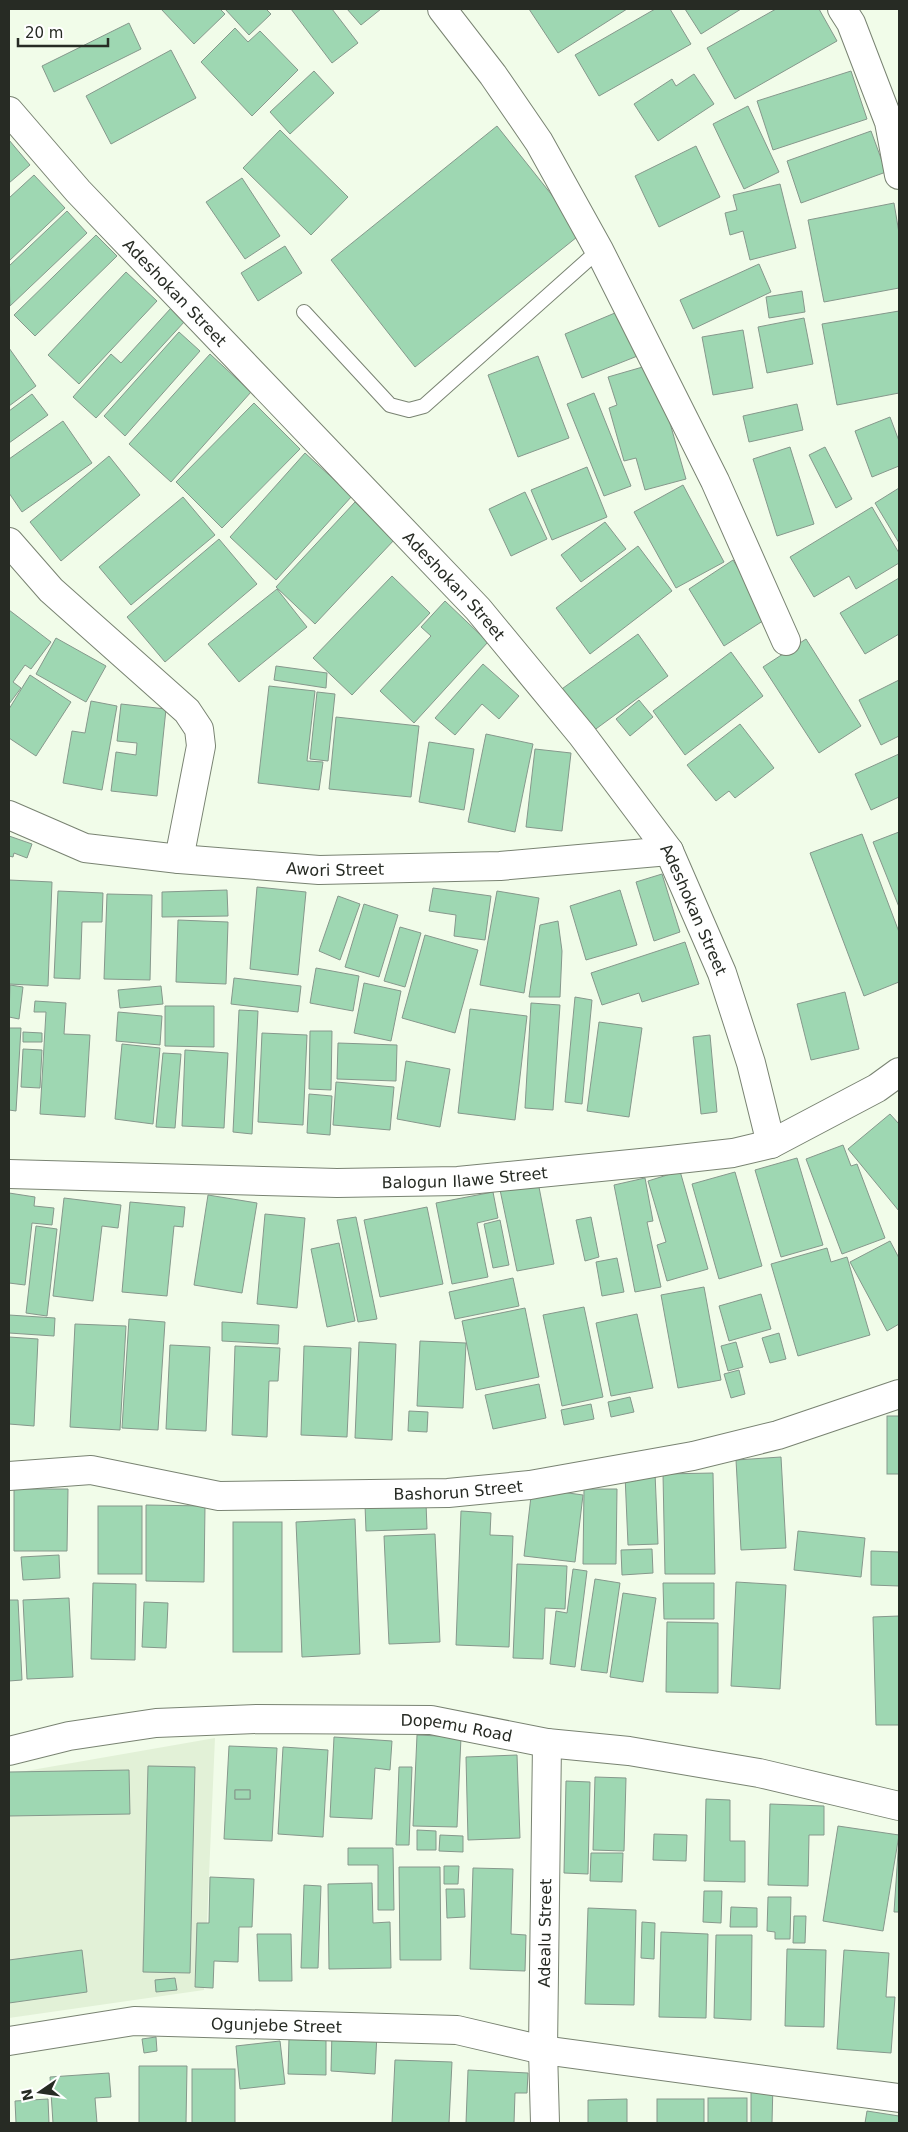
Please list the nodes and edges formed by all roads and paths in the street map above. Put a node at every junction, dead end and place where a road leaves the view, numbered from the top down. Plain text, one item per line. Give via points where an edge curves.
1 (442, 9) edge
2 (842, 9) edge
3 (9, 111) edge
4 (899, 175) edge
5 (599, 250) junction
6 (304, 312) dead end
7 (9, 542) edge
8 (786, 641) dead end
9 (9, 816) edge
10 (669, 851) junction
11 (179, 859) junction
12 (899, 1072) edge
13 (771, 1144) junction
14 (9, 1174) edge
15 (899, 1394) edge
16 (9, 1476) edge
17 (547, 1743) junction
18 (9, 1750) edge
19 (899, 1806) edge
20 (9, 2041) edge
21 (543, 2050) junction
22 (899, 2098) edge
23 (545, 2123) edge

1 - 5 street via 540,142
2 - 4 street via 851,23 889,122
3 - 10 street, Adeshokan Street via 78,191 478,609 582,735
5 - 6 lane via 424,406 409,410 390,405
5 - 8 street via 715,481
7 - 11 street via 51,590 187,711 198,729 201,746
9 - 11 street, Awori Street via 85,848
10 - 11 street, Awori Street via 500,866 338,869
10 - 13 street, Adeshokan Street via 722,973 751,1063
12 - 13 street, Balogun Ilawe Street via 877,1088
13 - 14 street, Balogun Ilawe Street via 733,1153 458,1181 337,1183
15 - 16 street, Bashorun Street via 778,1435 693,1456 485,1490 219,1496 91,1470
17 - 18 street, Dopemu Road via 431,1720 258,1719 156,1723 69,1736
17 - 19 street, Dopemu Road via 629,1751 759,1773
17 - 21 street, Adealu Street
20 - 21 street, Ogunjebe Street via 134,2021 457,2030
21 - 22 street, Ogunjebe Street
21 - 23 street, Adealu Street

